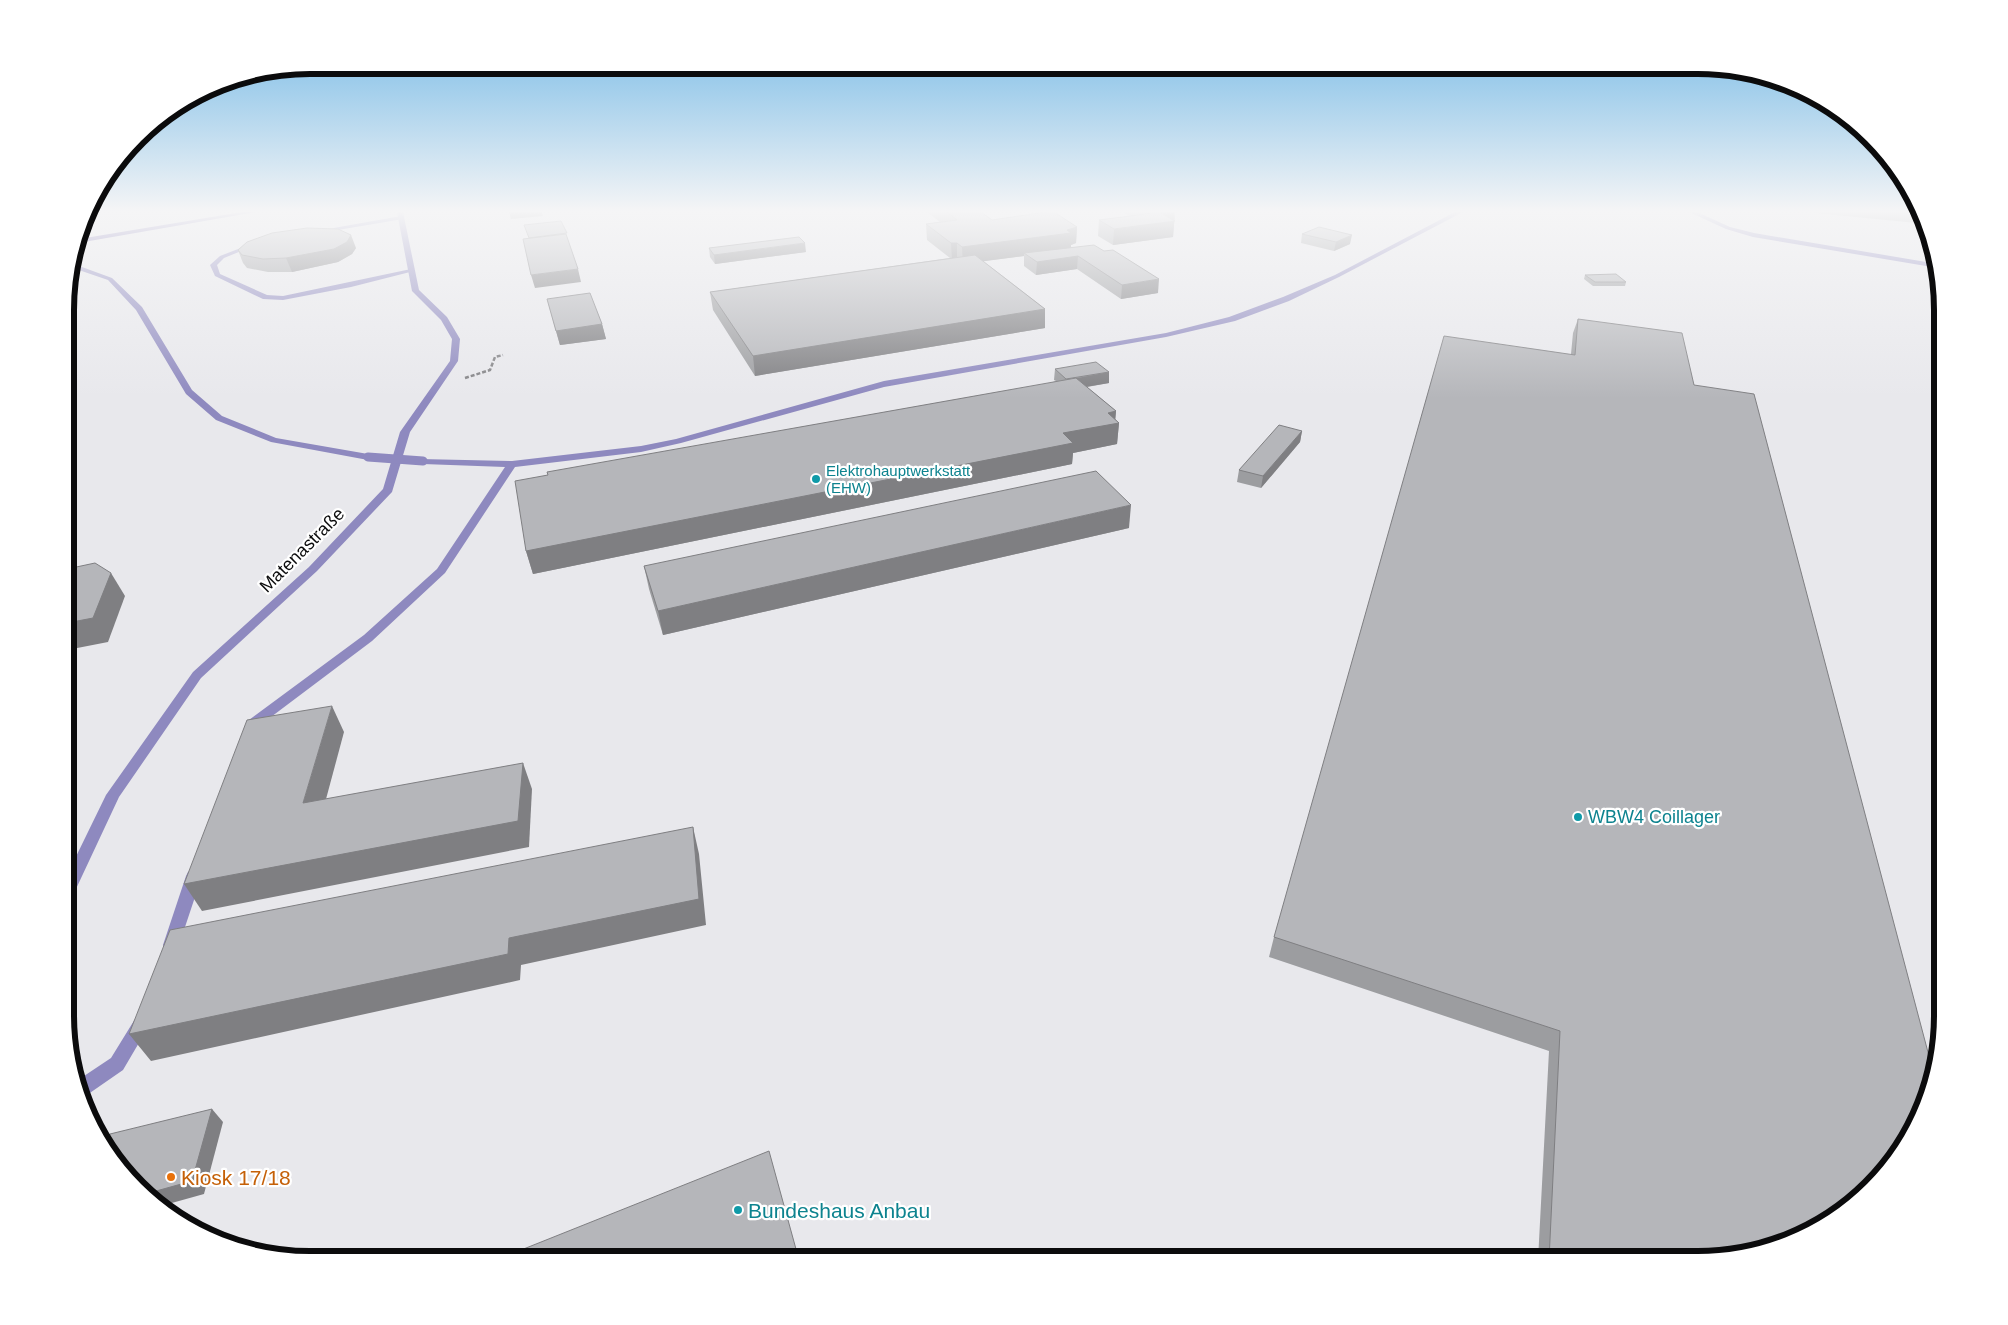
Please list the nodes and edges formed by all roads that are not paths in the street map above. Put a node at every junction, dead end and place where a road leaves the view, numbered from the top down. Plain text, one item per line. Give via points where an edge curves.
1 (96, 274) edge
2 (217, 274) edge
3 (398, 274) edge
4 (413, 274) edge
5 (1341, 274) edge
6 (512, 464) junction
7 (244, 739) edge
8 (200, 860) edge
9 (74, 876) edge
10 (168, 954) edge
11 (149, 1011) edge
12 (85, 1086) edge

1 - 6 street, bridge via 110,278 138,309 189,392 219,418 274,440 368,457
2 - 3 street via 266,297 283,298
4 - 9 street, Matenastraße via 416,291 444,319 456,339 454,361 405,432 388,490 313,569 197,675 113,795
5 - 6 street via 1232,319 1166,335 884,384 641,449
6 - 7 street via 441,571 368,638 254,722
8 - 10 street
11 - 12 street via 117,1064

